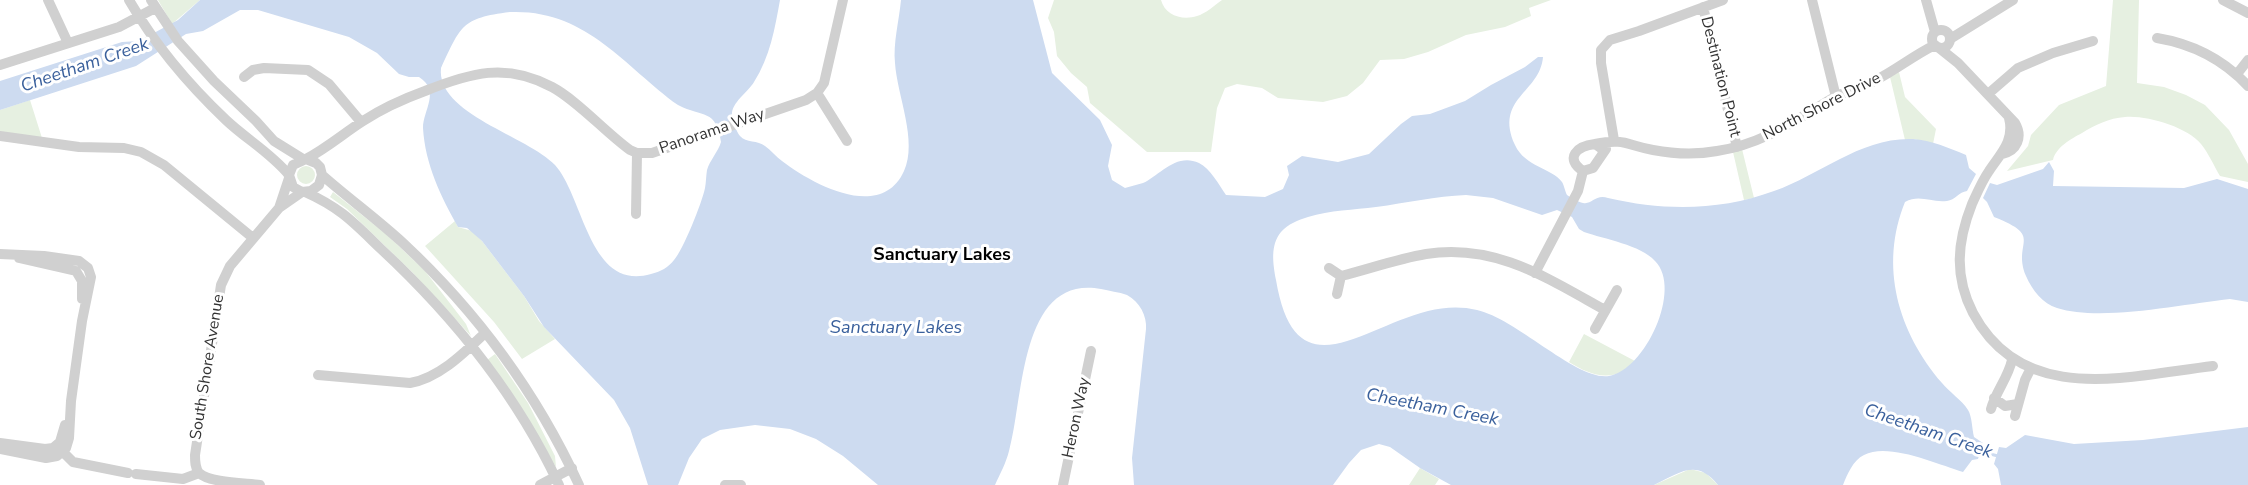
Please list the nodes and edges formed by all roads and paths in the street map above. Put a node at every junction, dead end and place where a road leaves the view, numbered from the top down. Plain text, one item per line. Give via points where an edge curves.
1 (48, 0) edge
2 (129, 0) edge
3 (843, 0) edge
4 (1723, 0) edge
5 (1812, 0) edge
6 (1926, 0) edge
7 (2013, 0) edge
8 (2223, 0) edge
9 (153, 4) edge
10 (1703, 7) junction
11 (2248, 13) edge
12 (139, 17) junction
13 (1940, 36) junction
14 (2157, 38) dead end
15 (2092, 41) dead end
16 (68, 44) junction
17 (2248, 60) edge
18 (0, 65) edge
19 (2237, 74) junction
20 (244, 77) dead end
21 (2248, 86) edge
22 (817, 93) junction
23 (1988, 94) junction
24 (1836, 97) junction
25 (361, 122) junction
26 (0, 136) edge
27 (1614, 140) junction
28 (847, 141) dead end
29 (332, 144) junction
30 (1595, 144) junction
31 (1737, 147) junction
32 (637, 153) junction
33 (1602, 153) junction
34 (304, 159) junction
35 (1583, 171) junction
36 (322, 174) junction
37 (289, 176) junction
38 (304, 192) junction
39 (279, 208) junction
40 (636, 214) dead end
41 (252, 238) junction
42 (2, 254) edge
43 (1329, 268) dead end
44 (1535, 273) junction
45 (1341, 276) junction
46 (1617, 290) dead end
47 (1337, 294) dead end
48 (1605, 310) junction
49 (1595, 329) dead end
50 (485, 333) junction
51 (471, 346) junction
52 (1091, 351) dead end
53 (2012, 360) junction
54 (2213, 366) dead end
55 (2031, 369) junction
56 (318, 375) dead end
57 (2018, 404) junction
58 (2015, 416) dead end
59 (0, 443) edge
60 (0, 449) edge
61 (60, 449) junction
62 (572, 468) junction
63 (200, 473) junction
64 (557, 481) edge
65 (260, 485) edge
66 (540, 485) edge
67 (579, 485) edge
68 (725, 485) edge
69 (741, 485) edge
70 (1064, 485) edge

1 - 16 street
2 - 12 street
3 - 22 street via 826,77
4 - 10 street
5 - 24 street
6 - 13 street
7 - 13 street, North Shore Drive via 1968,26
8 - 11 street
9 - 12 street
9 - 34 street via 178,41 214,81 274,141
10 - 27 street via 1604,45 1601,63
10 - 31 street, Destination Point
12 - 16 street
12 - 37 street via 184,79 227,121 274,158
13 - 23 street via 1958,63
13 - 24 street, North Shore Drive via 1893,71
14 - 19 street via 2190,46
15 - 23 street via 2018,68
16 - 18 street
17 - 19 street
19 - 21 street
20 - 25 street via 264,68 308,70 328,84
22 - 28 street
22 - 32 street, Panorama Way via 652,153
23 - 53 street via 2008,118 2010,138 1974,200 1959,244 1959,266 1966,298 1979,323
24 - 31 street, North Shore Drive via 1787,127
25 - 29 street, Panorama Way
25 - 32 street, Panorama Way via 444,83 468,75 506,72 554,88
26 - 41 street via 141,152 164,165
27 - 30 street, North Shore Drive
27 - 31 street, North Shore Drive via 1683,154
27 - 33 street
29 - 34 street, Panorama Way
29 - 36 street
30 - 33 street
30 - 35 street, North Shore Drive via 1578,148 1575,153 1576,163
32 - 40 street
33 - 35 street via 1593,168
34 - 36 street via 316,163
34 - 37 street via 293,165
35 - 44 street, North Shore Drive via 1578,191
36 - 38 street via 319,185
36 - 50 street via 404,244
37 - 38 street via 293,187
37 - 39 street, South Shore Avenue
38 - 39 street, South Shore Avenue
38 - 51 street via 345,213 425,292
39 - 41 street, South Shore Avenue
41 - 63 street, South Shore Avenue via 221,285 195,455
42 - 61 street via 76,271 82,281 82,321
43 - 45 street
44 - 45 street via 1498,257 1448,252 1424,254
44 - 48 street
45 - 47 street
46 - 48 street
48 - 49 street
50 - 51 street
50 - 62 street via 537,406
51 - 56 street via 422,381
51 - 64 street via 516,410
52 - 70 street, Heron Way
53 - 55 street
53 - 57 street via 1993,403
54 - 55 street via 2101,380
55 - 57 street
57 - 58 street
59 - 61 street
60 - 61 street via 46,458 57,456
61 - 63 street via 73,462 132,473 183,479
62 - 64 street
62 - 67 street
63 - 65 street via 209,479
64 - 66 street
68 - 69 street

